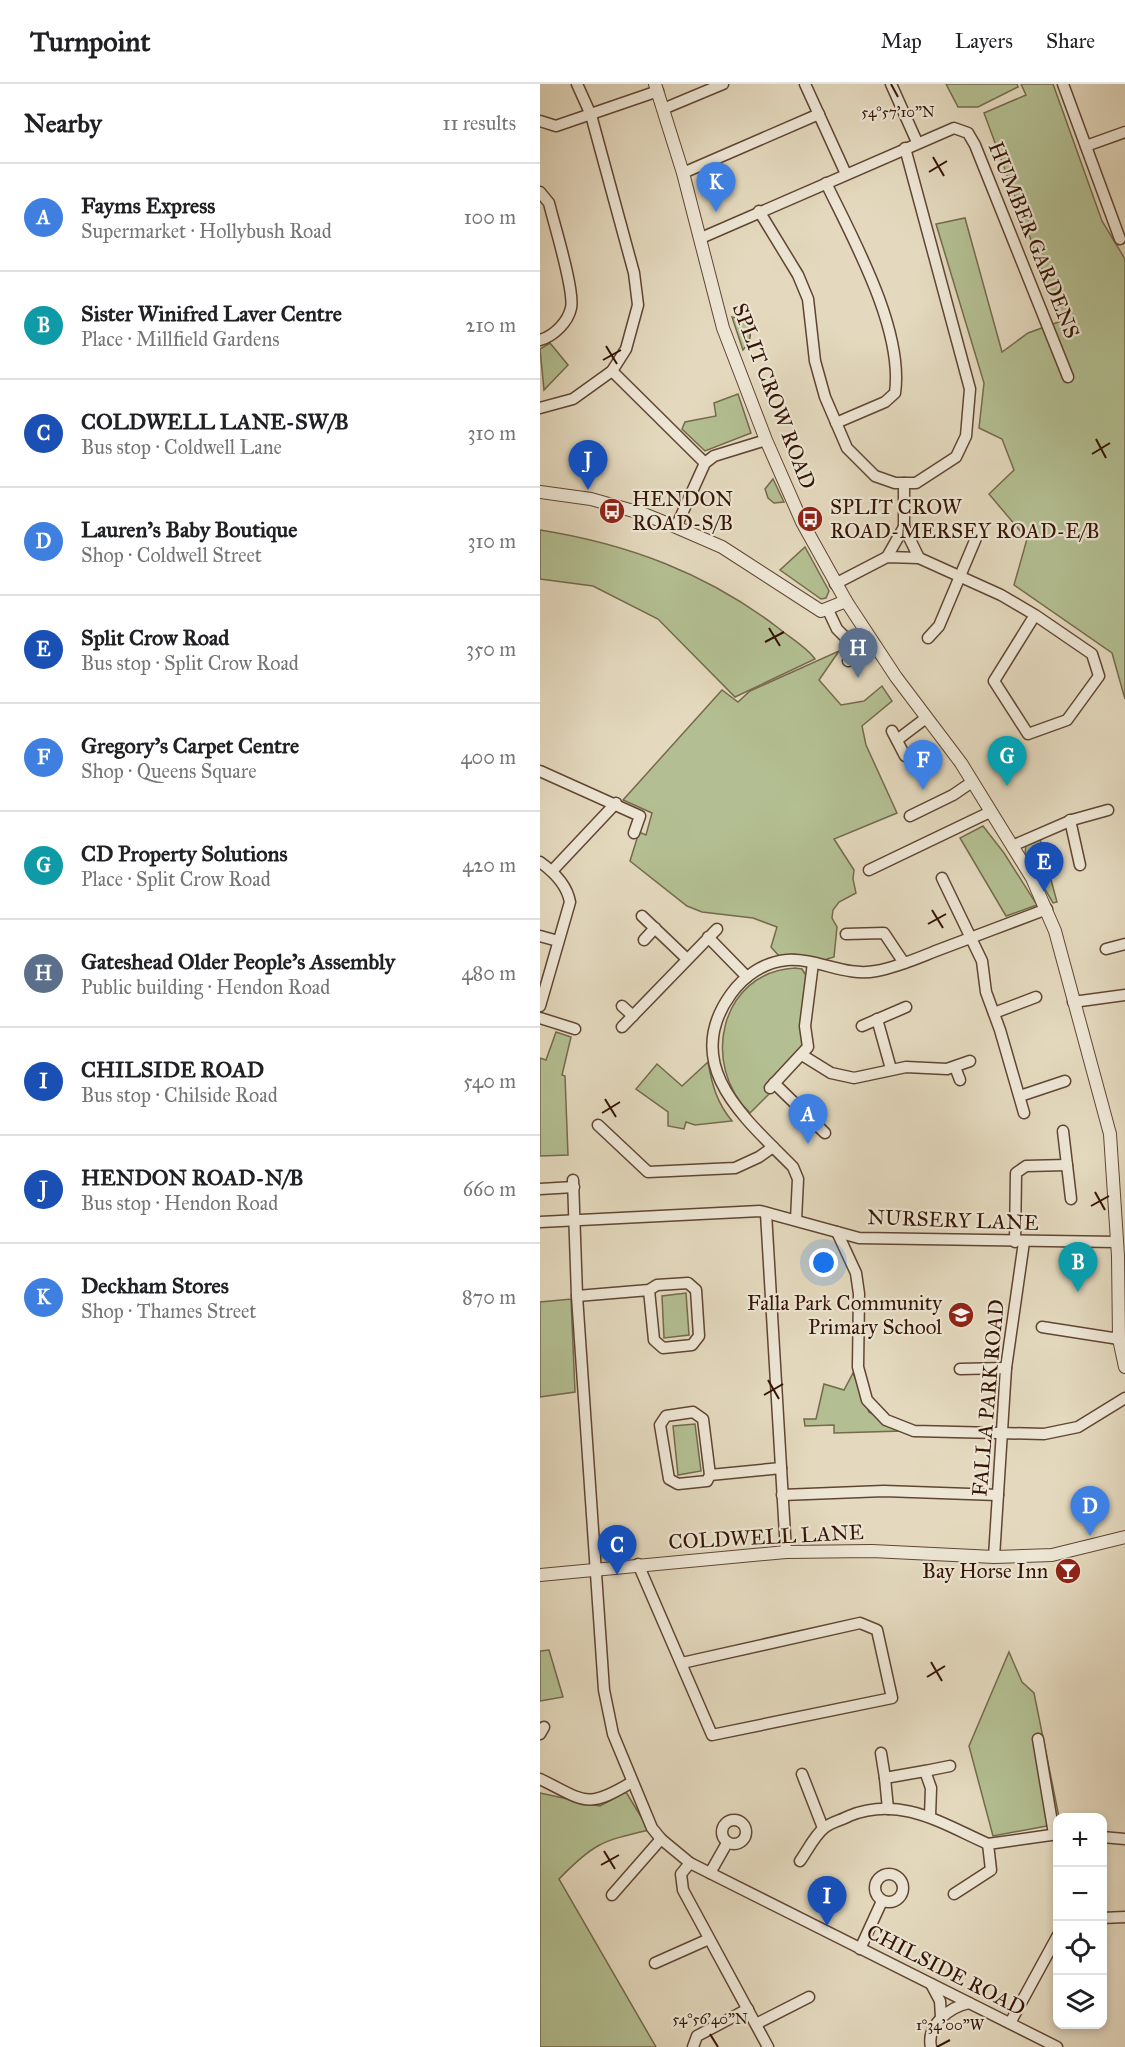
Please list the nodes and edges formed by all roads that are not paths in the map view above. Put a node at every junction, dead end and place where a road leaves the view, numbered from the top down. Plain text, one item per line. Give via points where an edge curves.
1 (577, 84) edge
2 (723, 84) edge
3 (805, 84) edge
4 (891, 84) edge
5 (1063, 84) edge
6 (657, 87) edge
7 (663, 109) junction
8 (590, 113) junction
9 (819, 114) junction
10 (540, 121) edge
11 (1125, 132) edge
12 (917, 142) junction
13 (1086, 146) junction
14 (904, 148) junction
15 (683, 172) junction
16 (846, 174) junction
17 (826, 183) junction
18 (540, 192) edge
19 (759, 211) junction
20 (701, 238) junction
21 (1120, 239) dead end
22 (540, 340) edge
23 (612, 370) junction
24 (1068, 377) dead end
25 (540, 408) edge
26 (836, 423) junction
27 (766, 440) junction
28 (705, 463) junction
29 (904, 483) junction
30 (540, 492) edge
31 (676, 527) junction
32 (904, 527) junction
33 (979, 531) dead end
34 (887, 557) junction
35 (919, 558) junction
36 (962, 576) junction
37 (835, 584) junction
38 (846, 601) junction
39 (828, 610) junction
40 (1035, 615) junction
41 (928, 638) dead end
42 (848, 661) dead end
43 (926, 718) junction
44 (905, 756) dead end
45 (540, 771) edge
46 (972, 782) junction
47 (616, 803) junction
48 (1108, 810) dead end
49 (990, 812) junction
50 (910, 816) dead end
51 (1070, 820) junction
52 (634, 833) dead end
53 (1012, 846) junction
54 (540, 862) edge
55 (1080, 865) dead end
56 (869, 870) dead end
57 (552, 871) junction
58 (942, 878) dead end
59 (954, 902) junction
60 (943, 908) dead end
61 (1047, 909) junction
62 (642, 916) dead end
63 (880, 919) dead end
64 (655, 928) junction
65 (717, 929) dead end
66 (880, 931) junction
67 (846, 934) dead end
68 (540, 936) edge
69 (708, 937) junction
70 (973, 937) junction
71 (644, 940) dead end
72 (558, 941) junction
73 (1125, 944) edge
74 (1106, 949) dead end
75 (686, 958) junction
76 (813, 963) junction
77 (904, 963) junction
78 (747, 977) junction
79 (1125, 995) edge
80 (1036, 997) dead end
81 (1073, 1002) junction
82 (540, 1006) edge
83 (622, 1006) dead end
84 (906, 1007) dead end
85 (994, 1013) junction
86 (633, 1016) junction
87 (540, 1018) edge
88 (877, 1019) junction
89 (862, 1026) dead end
90 (622, 1027) dead end
91 (575, 1029) dead end
92 (802, 1055) junction
93 (970, 1060) dead end
94 (955, 1067) junction
95 (891, 1070) junction
96 (960, 1080) dead end
97 (1065, 1081) dead end
98 (1020, 1096) junction
99 (1024, 1113) dead end
100 (598, 1125) dead end
101 (1064, 1131) dead end
102 (825, 1133) dead end
103 (773, 1147) junction
104 (1067, 1165) junction
105 (540, 1189) edge
106 (1071, 1199) dead end
107 (766, 1213) junction
108 (576, 1219) junction
109 (796, 1220) junction
110 (540, 1222) edge
111 (837, 1232) junction
112 (1020, 1242) junction
113 (1117, 1242) junction
114 (1122, 1256) edge
115 (649, 1290) junction
116 (577, 1296) junction
117 (1042, 1327) dead end
118 (1119, 1339) junction
119 (1125, 1367) edge
120 (1006, 1368) junction
121 (960, 1369) dead end
122 (1125, 1398) edge
123 (1000, 1433) junction
124 (781, 1468) junction
125 (710, 1475) junction
126 (782, 1495) junction
127 (998, 1495) junction
128 (1125, 1537) edge
129 (786, 1552) junction
130 (994, 1557) junction
131 (638, 1564) junction
132 (595, 1569) junction
133 (540, 1575) edge
134 (682, 1663) junction
135 (1038, 1739) dead end
136 (881, 1753) dead end
137 (950, 1766) dead end
138 (925, 1771) junction
139 (802, 1774) dead end
140 (885, 1778) junction
141 (540, 1779) edge
142 (632, 1782) junction
143 (888, 1809) junction
144 (930, 1816) junction
145 (1053, 1818) edge
146 (823, 1828) junction
147 (1053, 1834) edge
148 (1107, 1838) edge
149 (661, 1839) junction
150 (1125, 1839) edge
151 (727, 1843) dead end
152 (988, 1844) junction
153 (800, 1861) dead end
154 (690, 1863) junction
155 (710, 1874) junction
156 (954, 1894) dead end
157 (612, 1895) dead end
158 (882, 1901) dead end
159 (1125, 1917) edge
160 (1107, 1918) edge
161 (709, 1939) junction
162 (1053, 1944) edge
163 (860, 1949) junction
164 (656, 1963) dead end
165 (931, 1984) junction
166 (809, 1997) dead end
167 (969, 2003) junction
168 (748, 2009) junction
169 (941, 2017) junction
170 (1010, 2023) junction
171 (756, 2024) junction
172 (693, 2047) edge
173 (768, 2047) edge
174 (931, 2047) edge
175 (1057, 2047) edge

1 - 8 street
2 - 7 street
3 - 9 street
4 - 12 street
5 - 13 street
6 - 7 street, SPLIT CROW ROAD
6 - 8 street
7 - 15 street, SPLIT CROW ROAD
8 - 10 street via 556,126
8 - 23 street via 634,273 638,304 626,349
9 - 15 street
9 - 16 street
11 - 13 street
12 - 14 street
12 - 24 street, HUMBER GARDENS via 954,128 968,133
13 - 21 street
14 - 16 street
14 - 29 street via 970,388 966,436 956,456 916,483
15 - 20 street, SPLIT CROW ROAD
16 - 17 street
17 - 19 street
17 - 26 street via 877,297 898,375 896,393 885,402
18 - 22 street via 549,203 572,300 560,327
19 - 20 street
19 - 26 street via 808,299 815,362
20 - 27 street, SPLIT CROW ROAD via 723,328
23 - 25 street via 573,399
23 - 28 street
26 - 29 street via 847,448 861,464 875,476
27 - 28 street via 714,456
27 - 37 street, SPLIT CROW ROAD
28 - 31 street
29 - 32 street
30 - 31 street via 591,499
31 - 39 street via 732,553 814,608
32 - 34 street
32 - 35 street
33 - 36 street
34 - 35 street
34 - 37 street
35 - 36 street
36 - 40 street
36 - 41 street via 939,626
37 - 38 street, SPLIT CROW ROAD
38 - 39 street
38 - 43 street, SPLIT CROW ROAD
39 - 42 street via 837,629 854,646 855,657
40 - 40 street via 994,681 1028,734 1067,720 1099,676 1092,654
43 - 44 street via 894,736
43 - 46 street, SPLIT CROW ROAD
45 - 47 street
46 - 49 street, SPLIT CROW ROAD
46 - 50 street
47 - 52 street via 640,816
47 - 57 street
48 - 51 street
49 - 53 street, SPLIT CROW ROAD
49 - 56 street
51 - 53 street
51 - 55 street
53 - 61 street, SPLIT CROW ROAD
54 - 57 street
57 - 72 street via 568,892 570,902
58 - 59 street
59 - 60 street
59 - 70 street
61 - 70 street
61 - 81 street, SPLIT CROW ROAD
62 - 64 street
63 - 66 street
64 - 71 street
64 - 75 street
65 - 69 street
66 - 67 street
66 - 77 street
68 - 72 street
69 - 75 street
69 - 78 street
70 - 77 street
70 - 85 street
72 - 82 street
73 - 74 street
75 - 86 street
76 - 77 street via 853,972 875,972
76 - 78 street via 772,963
76 - 92 street via 805,1026 808,1043
78 - 103 street via 721,1013 714,1058 718,1076 734,1106
79 - 81 street
80 - 85 street
81 - 113 street, SPLIT CROW ROAD via 1110,1134
83 - 86 street
84 - 88 street
85 - 98 street
86 - 90 street
87 - 91 street
88 - 89 street
88 - 95 street
92 - 95 street via 846,1077
92 - 102 street via 772,1085
93 - 94 street
94 - 95 street
94 - 96 street
97 - 98 street
98 - 99 street
100 - 103 street via 648,1172 735,1168
101 - 104 street
103 - 109 street via 793,1167 798,1179
104 - 106 street
104 - 112 street, FALLA PARK ROAD via 1026,1166 1017,1173
105 - 108 street via 574,1184
107 - 108 street, NURSERY LANE
107 - 109 street, NURSERY LANE
107 - 124 street
108 - 110 street, NURSERY LANE
108 - 116 street
109 - 111 street, NURSERY LANE
111 - 112 street, NURSERY LANE via 860,1238
111 - 123 street via 856,1274 858,1367 867,1400 886,1419 914,1431
112 - 113 street, NURSERY LANE
112 - 120 street, FALLA PARK ROAD
113 - 114 street, SPLIT CROW ROAD
114 - 118 street, SPLIT CROW ROAD
115 - 115 street via 654,1340 663,1348 692,1345 699,1336 696,1290 688,1283 657,1285
115 - 116 street
116 - 132 street
117 - 118 street
118 - 119 street, SPLIT CROW ROAD
120 - 121 street
120 - 123 street, FALLA PARK ROAD
122 - 123 street via 1078,1427 1044,1434
123 - 127 street, FALLA PARK ROAD
124 - 125 street
124 - 126 street
125 - 125 street via 703,1419 693,1412 666,1416 660,1425 669,1479 678,1484 707,1480
126 - 127 street via 884,1491
126 - 129 street
127 - 130 street, FALLA PARK ROAD
128 - 130 street, COLDWELL LANE via 1052,1555
129 - 130 street, COLDWELL LANE via 872,1551
129 - 131 street, COLDWELL LANE
131 - 132 street, COLDWELL LANE
131 - 134 street
132 - 133 street, COLDWELL LANE
132 - 142 street via 604,1690 613,1734
134 - 134 street via 712,1735 892,1698 877,1630 860,1623
135 - 145 street
136 - 140 street
137 - 138 street
138 - 140 street
138 - 144 street via 931,1788
139 - 146 street
140 - 143 street
141 - 142 street via 589,1801 605,1799
142 - 149 street
143 - 144 street
143 - 146 street via 856,1813
144 - 152 street
146 - 153 street
147 - 152 street
148 - 150 street
149 - 154 street, CHILSIDE ROAD
149 - 157 street
151 - 155 street
152 - 156 street via 991,1870
154 - 155 street, CHILSIDE ROAD
154 - 161 street via 681,1874 682,1890
155 - 163 street, CHILSIDE ROAD
158 - 163 street
159 - 160 street
161 - 164 street
161 - 168 street
162 - 170 street
163 - 165 street, CHILSIDE ROAD
165 - 167 street, CHILSIDE ROAD
165 - 169 street
166 - 171 street
167 - 169 street
167 - 170 street, CHILSIDE ROAD
168 - 171 street
168 - 172 street via 697,2036
169 - 174 street via 933,2029
170 - 175 street, CHILSIDE ROAD
171 - 173 street

